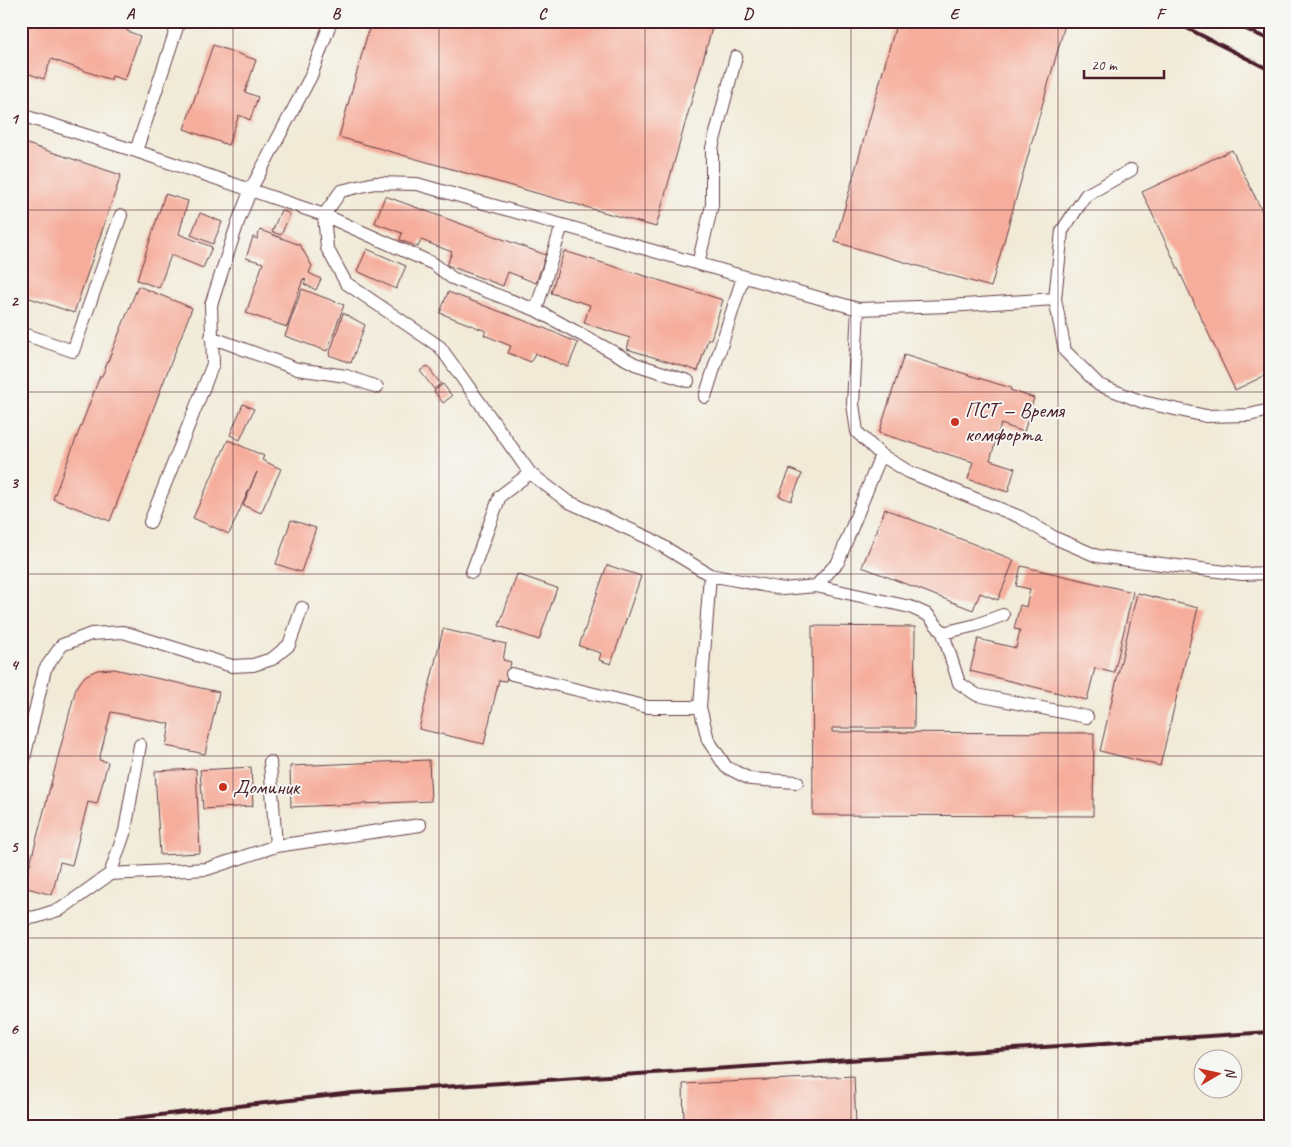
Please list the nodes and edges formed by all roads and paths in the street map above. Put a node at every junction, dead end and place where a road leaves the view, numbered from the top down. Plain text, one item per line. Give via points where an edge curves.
1 (179, 21) edge
2 (331, 21) edge
3 (736, 57) dead end
4 (21, 115) edge
5 (136, 151) junction
6 (1131, 170) dead end
7 (251, 189) junction
8 (121, 215) dead end
9 (324, 215) junction
10 (562, 225) junction
11 (698, 264) junction
12 (744, 277) junction
13 (1056, 299) junction
14 (858, 309) junction
15 (536, 310) junction
16 (21, 334) edge
17 (212, 337) junction
18 (688, 382) dead end
19 (377, 387) dead end
20 (705, 397) dead end
21 (1270, 410) edge
22 (881, 455) junction
23 (530, 474) junction
24 (150, 522) dead end
25 (472, 572) dead end
26 (1270, 573) edge
27 (710, 574) junction
28 (816, 586) junction
29 (302, 608) dead end
30 (1003, 614) dead end
31 (943, 633) junction
32 (512, 674) dead end
33 (700, 707) junction
34 (1087, 716) dead end
35 (140, 745) dead end
36 (270, 762) dead end
37 (21, 771) edge
38 (797, 782) dead end
39 (420, 825) dead end
40 (276, 846) junction
41 (110, 874) junction
42 (21, 919) edge

1 - 5 lane
2 - 7 lane via 311,76
3 - 11 lane via 712,148 712,205
4 - 5 lane
5 - 7 lane
6 - 13 lane via 1086,195 1062,231
7 - 9 lane
7 - 17 lane via 211,306
8 - 16 lane via 73,351
9 - 10 lane via 341,191 375,183 417,184
9 - 15 lane via 434,264 452,278
9 - 23 lane via 327,248 346,283 440,347
10 - 11 lane
10 - 15 lane
11 - 12 lane
12 - 14 lane
12 - 20 lane
13 - 14 lane
13 - 21 lane via 1065,351 1099,385 1143,402 1206,416 1249,415
14 - 22 lane via 853,404 857,432
15 - 18 lane via 635,364
17 - 19 lane via 297,369 346,376
17 - 24 lane via 213,364
22 - 26 lane via 909,472 1020,516 1054,538 1097,556 1242,574
22 - 28 lane via 838,562
23 - 25 lane via 500,496
23 - 27 lane via 567,501 651,539
27 - 28 lane via 782,589
27 - 33 lane
28 - 31 lane via 910,607 928,615
29 - 37 lane via 289,645 272,659 253,665 232,666 123,632 91,634 62,645 45,669
30 - 31 lane
31 - 34 lane via 959,683 977,695
32 - 33 lane via 648,707
33 - 38 lane via 708,740 726,767 750,779
35 - 41 lane via 125,831
36 - 40 lane
39 - 40 lane
40 - 41 lane via 207,869
41 - 42 lane via 61,908

